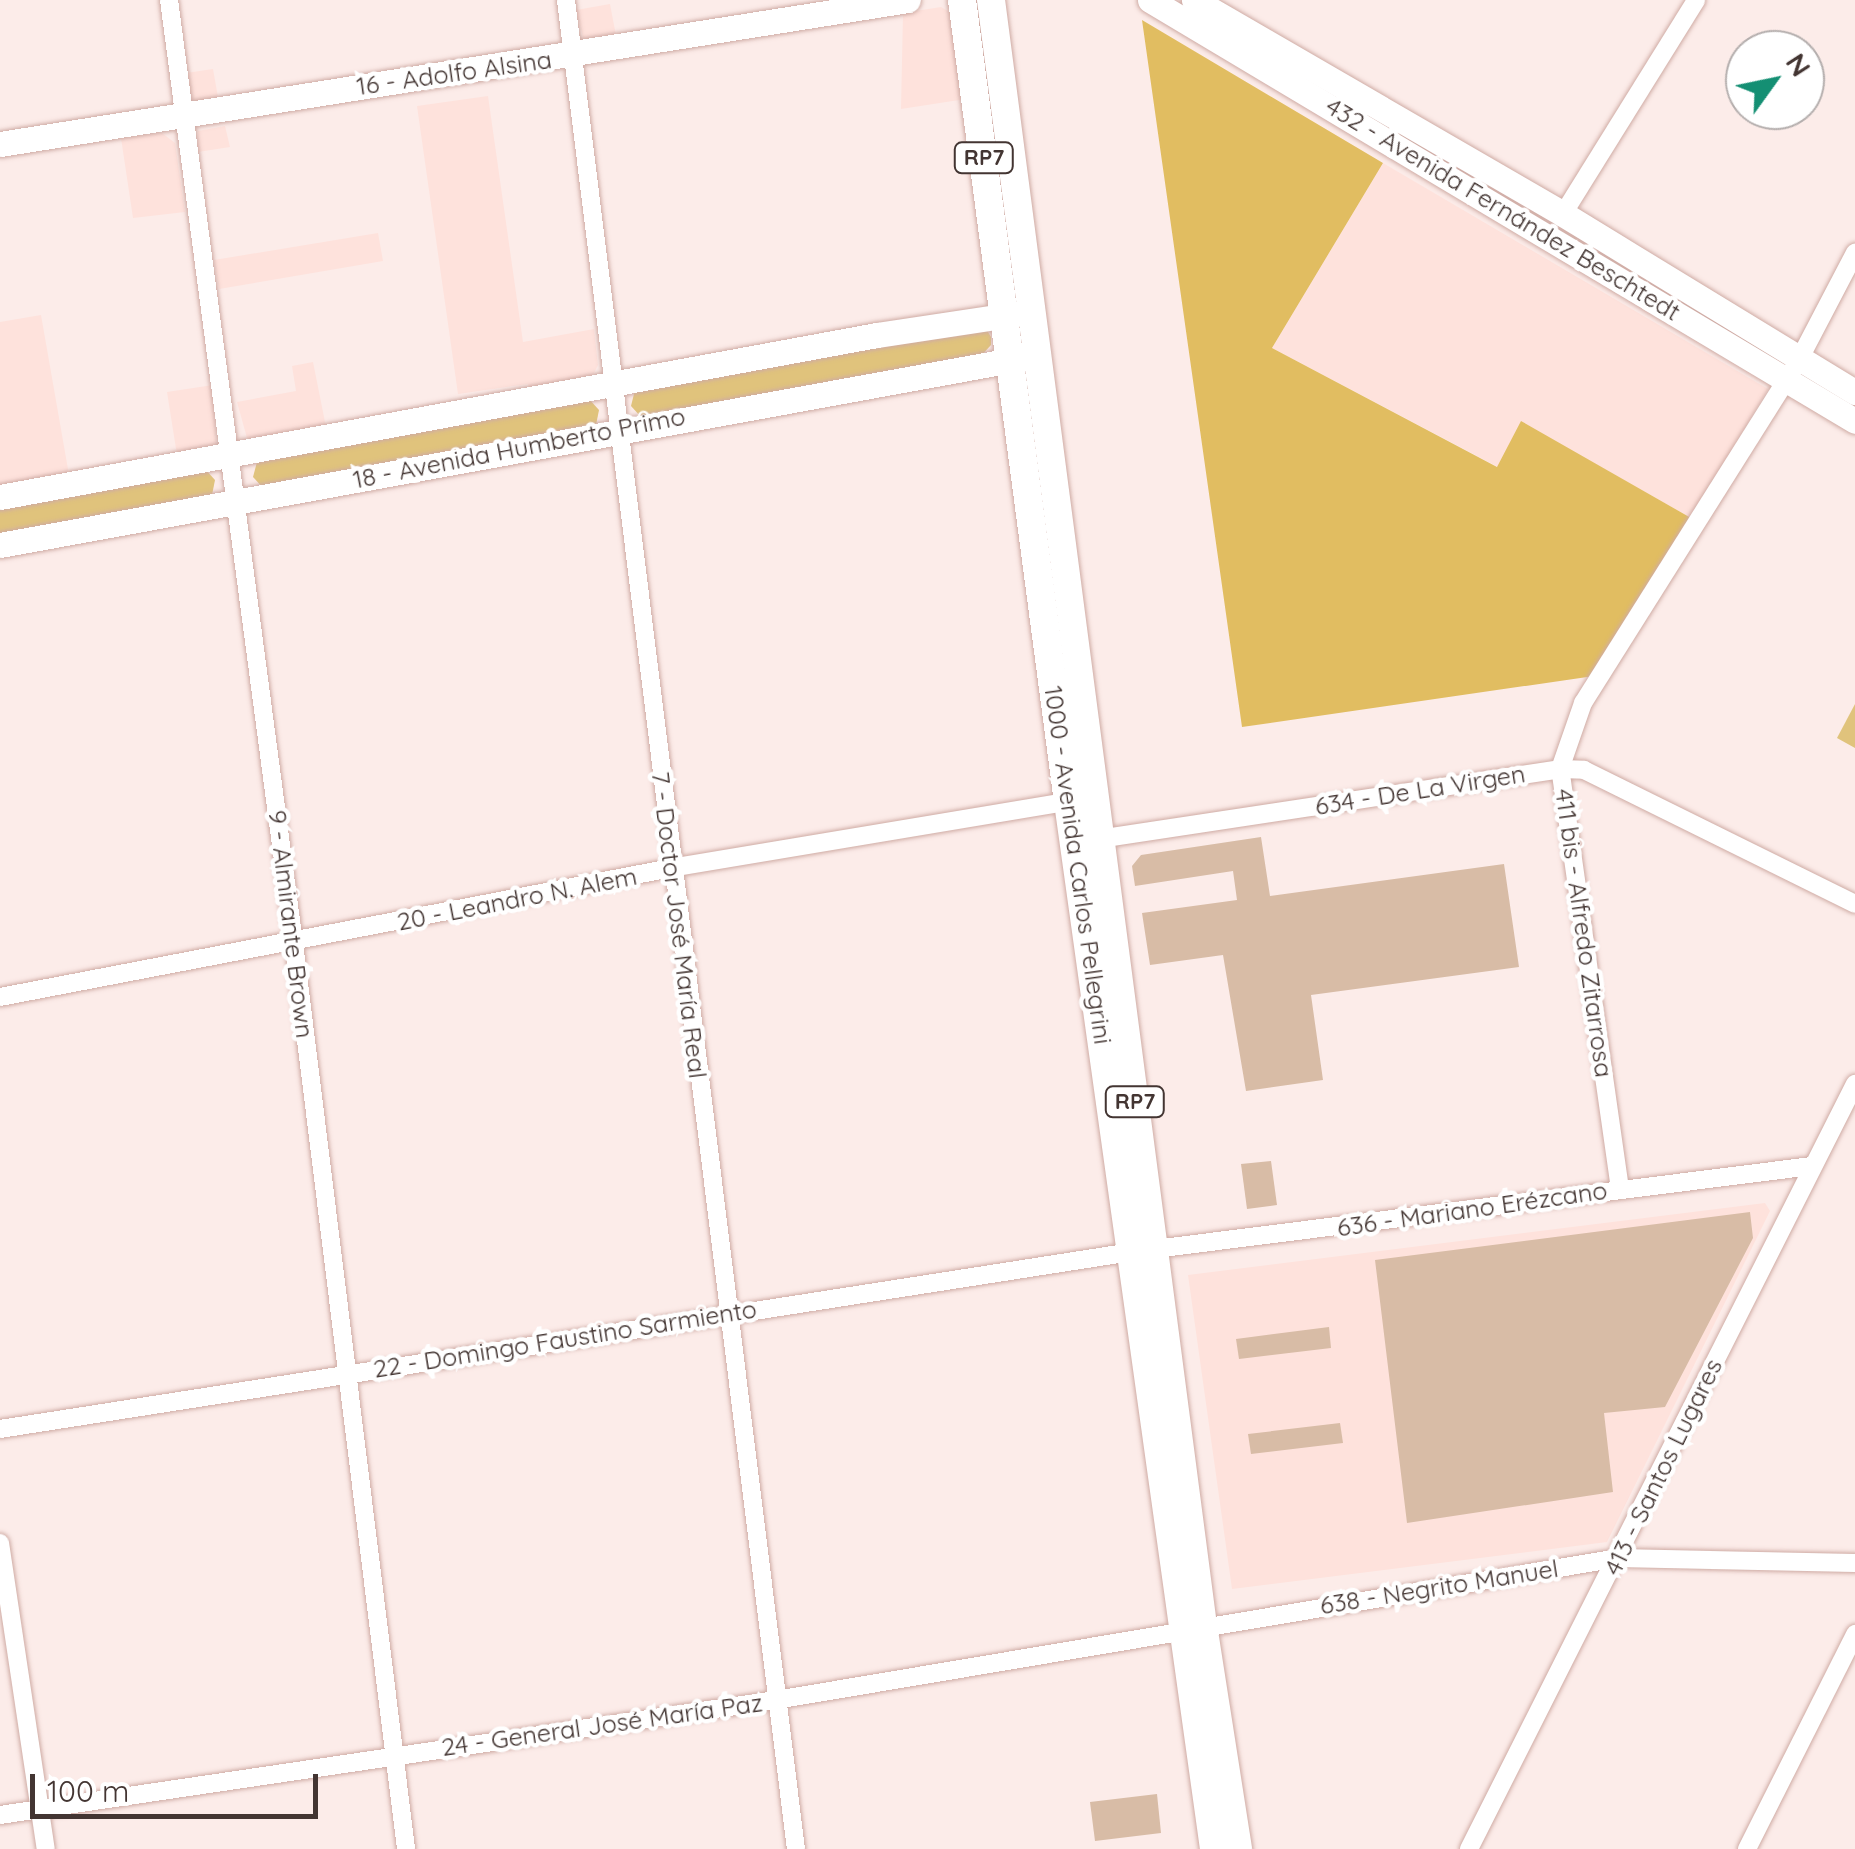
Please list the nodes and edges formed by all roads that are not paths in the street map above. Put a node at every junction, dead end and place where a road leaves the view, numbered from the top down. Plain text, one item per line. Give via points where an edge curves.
1 (169, 0) edge
2 (566, 0) edge
3 (908, 0) edge
4 (962, 0) edge
5 (991, 0) edge
6 (1150, 0) edge
7 (1194, 0) edge
8 (1696, 0) edge
9 (573, 56) junction
10 (185, 111) junction
11 (0, 144) edge
12 (1563, 214) junction
13 (1855, 253) edge
14 (1019, 314) junction
15 (1026, 357) junction
16 (1794, 369) junction
17 (612, 386) junction
18 (1855, 392) edge
19 (1855, 420) edge
20 (619, 428) junction
21 (227, 456) junction
22 (0, 498) edge
23 (234, 502) junction
24 (0, 544) edge
25 (1560, 769) junction
26 (1080, 800) junction
27 (1088, 840) junction
28 (671, 868) junction
29 (1855, 904) edge
30 (294, 943) junction
31 (0, 997) edge
32 (1855, 1084) edge
33 (1812, 1166) junction
34 (1620, 1189) junction
35 (1143, 1251) junction
36 (728, 1313) junction
37 (348, 1374) junction
38 (0, 1428) edge
39 (0, 1543) edge
40 (1618, 1558) junction
41 (1855, 1563) edge
42 (1193, 1627) junction
43 (1855, 1634) edge
44 (776, 1700) junction
45 (393, 1755) junction
46 (40, 1809) junction
47 (0, 1815) edge
48 (46, 1849) edge
49 (406, 1849) edge
50 (796, 1849) edge
51 (1214, 1849) edge
52 (1238, 1849) edge
53 (1469, 1849) edge
54 (1748, 1849) edge

1 - 10 street, 9 - Almirante Brown
2 - 9 street, 7 - Doctor José María Real
3 - 9 main road, 16 - Adolfo Alsina
4 - 14 main road, 1000 - Avenida Carlos Pellegrini / RP7
5 - 14 main road, 1000 - Avenida Carlos Pellegrini / RP7
6 - 16 main road, 432 - Avenida Fernández Beschtedt
7 - 12 main road, 432 - Avenida Fernández Beschtedt
8 - 12 street
9 - 10 main road, 16 - Adolfo Alsina
9 - 17 street, 7 - Doctor José María Real
10 - 11 main road, 16 - Adolfo Alsina
10 - 21 street, 9 - Almirante Brown
12 - 16 main road, 432 - Avenida Fernández Beschtedt
13 - 16 street, 411 bis - Alfredo Zitarrosa
14 - 15 main road, 1000 - Avenida Carlos Pellegrini / RP7
14 - 17 main road, 18 - Avenida Humberto Primo
15 - 20 main road, 18 - Avenida Humberto Primo
15 - 26 main road, 1000 - Avenida Carlos Pellegrini / RP7
16 - 18 main road, 432 - Avenida Fernández Beschtedt
16 - 19 main road, 432 - Avenida Fernández Beschtedt
16 - 25 street, 411 bis - Alfredo Zitarrosa via 1583,703
17 - 20 street, 7 - Doctor José María Real
17 - 21 main road, 18 - Avenida Humberto Primo
20 - 23 main road, 18 - Avenida Humberto Primo
20 - 28 street, 7 - Doctor José María Real
21 - 22 main road, 18 - Avenida Humberto Primo
21 - 23 street, 9 - Almirante Brown
23 - 24 main road, 18 - Avenida Humberto Primo
23 - 30 street, 9 - Almirante Brown
25 - 27 street, 634 - De La Virgen
25 - 29 street, 634 - De La Virgen via 1619,784
25 - 34 street, 411 bis - Alfredo Zitarrosa
26 - 27 main road, 1000 - Avenida Carlos Pellegrini / RP7
26 - 28 street, 20 - Leandro N. Alem
27 - 35 main road, 1000 - Avenida Carlos Pellegrini / RP7
28 - 30 street, 20 - Leandro N. Alem
28 - 36 street, 7 - Doctor José María Real
30 - 31 street, 20 - Leandro N. Alem
30 - 37 street, 9 - Almirante Brown
32 - 33 street, 413 - Santos Lugares
33 - 34 street, 636 - Mariano Erézcano
33 - 40 street, 413 - Santos Lugares
34 - 35 street, 636 - Mariano Erézcano
35 - 36 street, 22 - Domingo Faustino Sarmiento
35 - 42 main road, 1000 - Avenida Carlos Pellegrini / RP7
36 - 37 street, 22 - Domingo Faustino Sarmiento
36 - 44 street, 7 - Doctor José María Real
37 - 38 street, 22 - Domingo Faustino Sarmiento
37 - 45 street, 9 - Almirante Brown
39 - 46 street
40 - 41 street, 638 - Negrito Manuel
40 - 42 street, 638 - Negrito Manuel
40 - 53 street, 413 - Santos Lugares
42 - 44 street, 24 - General José María Paz
42 - 51 main road, 1000 - Avenida Carlos Pellegrini / RP7
42 - 52 main road, 1000 - Avenida Carlos Pellegrini / RP7
43 - 54 street
44 - 45 street, 24 - General José María Paz
44 - 50 street, 7 - Doctor José María Real
45 - 46 street, 24 - General José María Paz
45 - 49 street, 9 - Almirante Brown
46 - 47 street, 24 - General José María Paz
46 - 48 street

